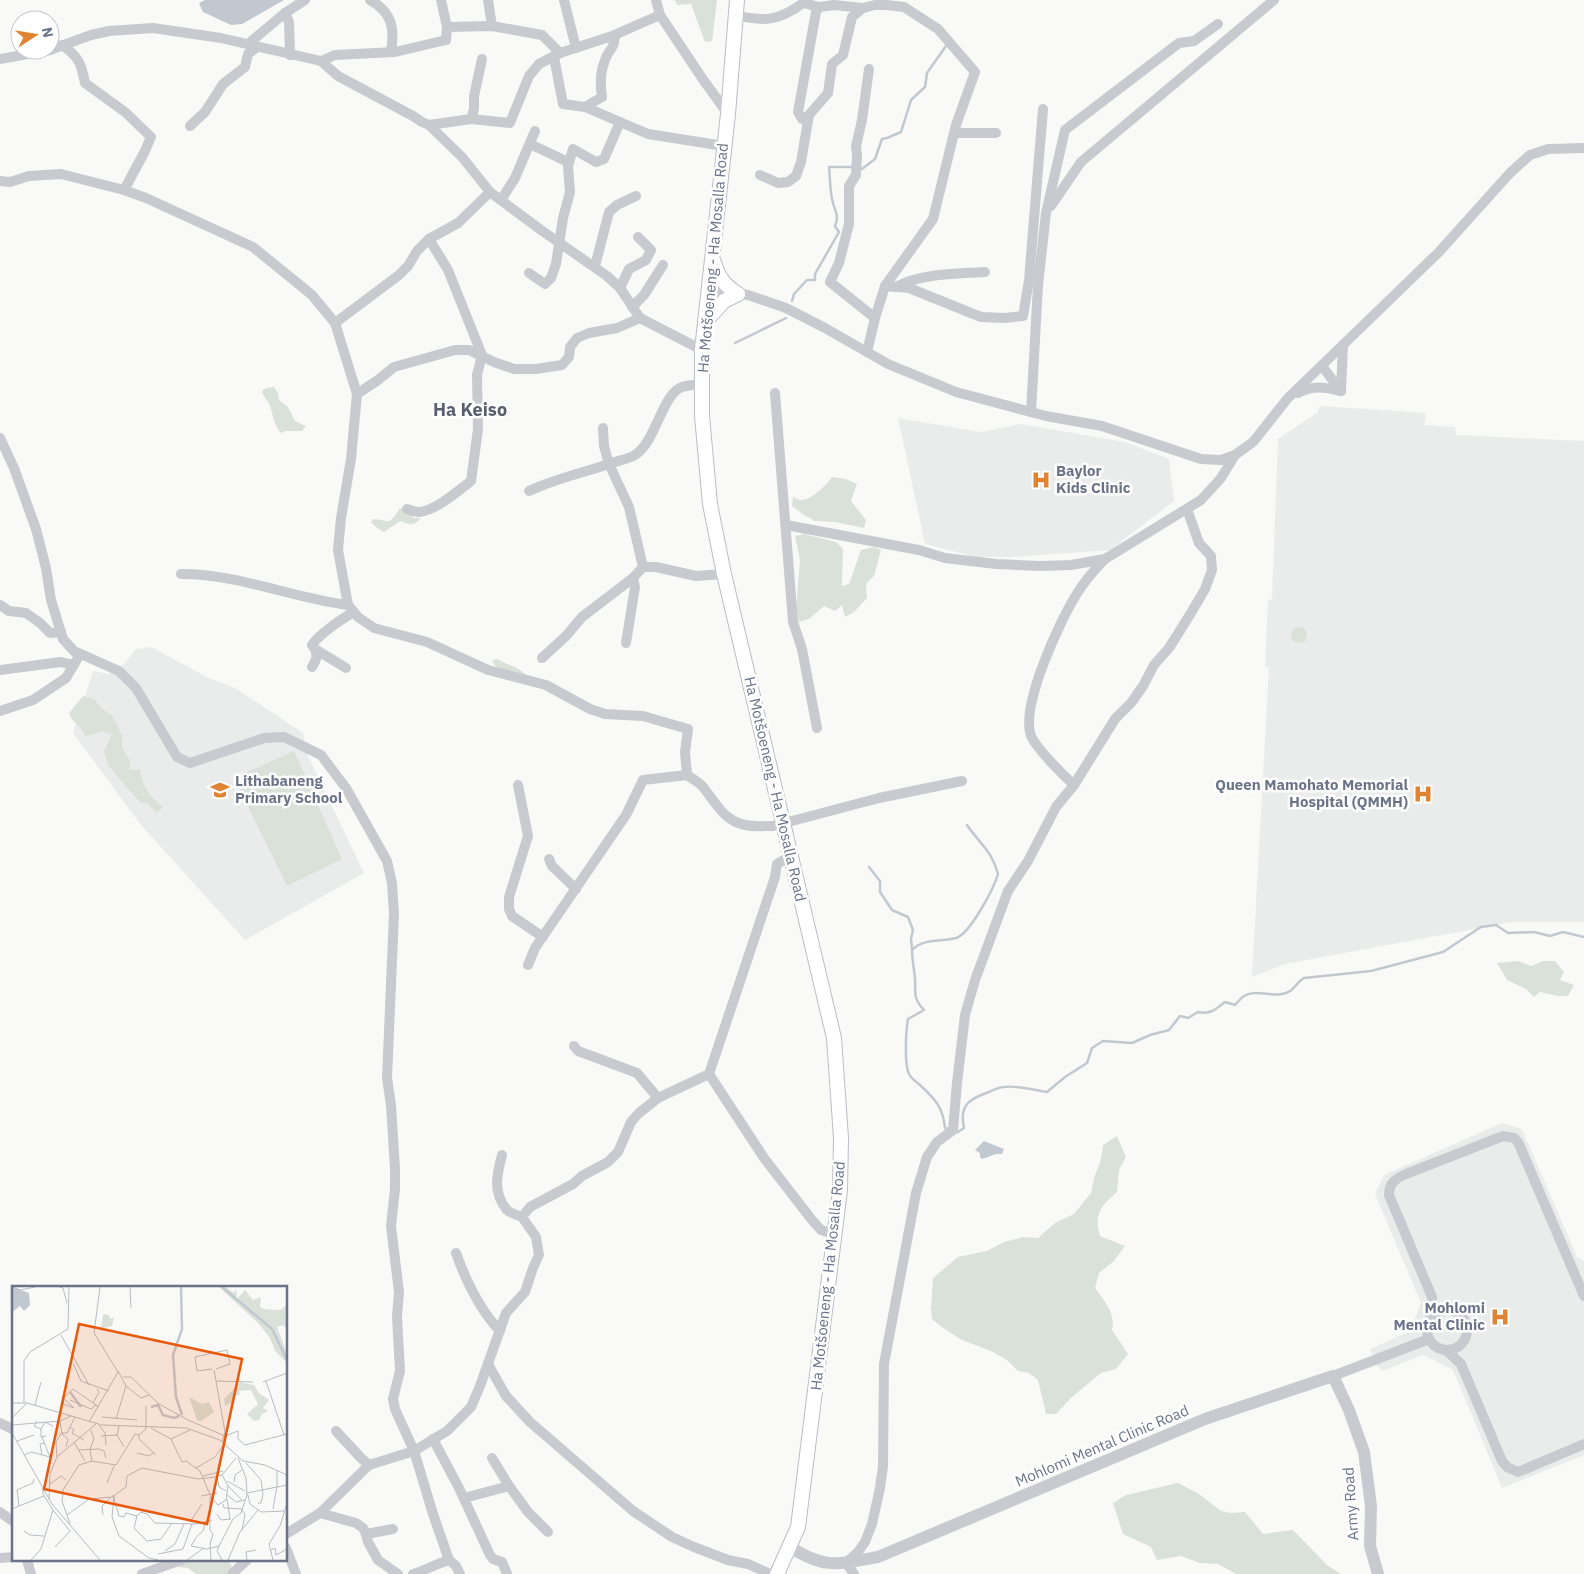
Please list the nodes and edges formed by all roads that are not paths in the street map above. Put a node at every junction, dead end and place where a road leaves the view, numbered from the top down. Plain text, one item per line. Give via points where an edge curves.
1 (305, 0) edge
2 (370, 0) edge
3 (441, 0) edge
4 (488, 0) edge
5 (564, 0) edge
6 (656, 0) edge
7 (736, 0) edge
8 (1274, 0) edge
9 (819, 7) junction
10 (863, 8) junction
11 (285, 13) junction
12 (660, 14) junction
13 (735, 15) junction
14 (1218, 24) dead end
15 (492, 26) junction
16 (447, 27) junction
17 (616, 35) junction
18 (252, 45) junction
19 (62, 46) joint
20 (576, 48) junction
21 (391, 52) junction
22 (290, 55) junction
23 (557, 55) junction
24 (482, 59) dead end
25 (321, 61) junction
26 (869, 69) dead end
27 (585, 107) junction
28 (1043, 109) dead end
29 (728, 114) junction
30 (809, 115) junction
31 (471, 119) junction
32 (620, 122) junction
33 (429, 125) junction
34 (190, 126) dead end
35 (536, 131) dead end
36 (954, 132) junction
37 (996, 133) dead end
38 (530, 144) junction
39 (724, 146) junction
40 (1584, 148) edge
41 (568, 162) junction
42 (760, 175) dead end
43 (0, 182) edge
44 (124, 190) junction
45 (490, 192) junction
46 (636, 196) dead end
47 (501, 200) junction
48 (1046, 213) junction
49 (638, 237) dead end
50 (429, 239) junction
51 (558, 242) junction
52 (713, 259) junction
53 (663, 265) dead end
54 (595, 266) junction
55 (985, 272) dead end
56 (528, 273) dead end
57 (890, 286) junction
58 (620, 288) junction
59 (710, 290) junction
60 (738, 294) junction
61 (632, 307) junction
62 (640, 318) junction
63 (875, 318) junction
64 (705, 322) junction
65 (335, 323) junction
66 (1343, 345) junction
67 (702, 350) junction
68 (867, 352) junction
69 (482, 355) junction
70 (1322, 366) junction
71 (702, 384) junction
72 (1341, 391) junction
73 (775, 393) dead end
74 (357, 394) junction
75 (1288, 398) junction
76 (1031, 412) junction
77 (603, 428) dead end
78 (0, 438) edge
79 (1235, 455) junction
80 (609, 464) junction
81 (529, 491) dead end
82 (407, 509) dead end
83 (1187, 509) junction
84 (786, 525) junction
85 (1105, 560) junction
86 (643, 567) junction
87 (182, 574) dead end
88 (724, 574) junction
89 (633, 578) junction
90 (0, 606) edge
91 (351, 608) junction
92 (61, 632) junction
93 (626, 643) dead end
94 (315, 649) junction
95 (80, 654) junction
96 (542, 658) dead end
97 (74, 665) junction
98 (312, 667) dead end
99 (346, 668) dead end
100 (0, 670) edge
101 (0, 711) edge
102 (817, 728) dead end
103 (688, 775) junction
104 (962, 781) dead end
105 (518, 785) dead end
106 (1074, 785) junction
107 (782, 823) junction
108 (549, 859) dead end
109 (792, 859) junction
110 (576, 889) junction
111 (543, 937) junction
112 (528, 965) dead end
113 (574, 1046) dead end
114 (709, 1074) junction
115 (658, 1098) junction
116 (502, 1155) dead end
117 (522, 1217) junction
118 (834, 1234) junction
119 (456, 1253) dead end
120 (1584, 1296) edge
121 (1430, 1318) junction
122 (500, 1331) junction
123 (1429, 1339) junction
124 (1446, 1350) junction
125 (488, 1364) junction
126 (1332, 1376) junction
127 (0, 1423) edge
128 (12, 1429) edge
129 (336, 1431) dead end
130 (433, 1439) junction
131 (1584, 1444) edge
132 (414, 1451) junction
133 (492, 1458) dead end
134 (369, 1465) junction
135 (509, 1486) junction
136 (464, 1498) junction
137 (0, 1512) edge
138 (320, 1513) junction
139 (12, 1521) edge
140 (393, 1529) dead end
141 (548, 1532) dead end
142 (288, 1533) edge
143 (366, 1534) junction
144 (789, 1546) junction
145 (288, 1553) edge
146 (449, 1560) junction
147 (175, 1562) edge
148 (244, 1562) edge
149 (846, 1563) junction
150 (142, 1574) edge
151 (232, 1574) edge
152 (296, 1574) edge
153 (398, 1574) edge
154 (414, 1574) edge
155 (460, 1574) edge
156 (507, 1574) edge
157 (770, 1574) edge
158 (777, 1574) edge
159 (854, 1574) edge
160 (1378, 1574) edge

1 - 11 street
2 - 21 street via 386,12 392,26
3 - 16 street
4 - 15 street
5 - 20 street
6 - 12 street
7 - 13 main road, Ha Motšoeneng - Ha Mosalla Road
8 - 48 street via 1081,162
9 - 10 street
9 - 13 street via 803,3 778,19 751,19
9 - 30 street via 798,112 802,119
10 - 30 street via 852,17 843,55 832,64 828,93
10 - 36 street via 886,5 910,10 938,29 975,72
11 - 18 street
11 - 22 street via 289,22
12 - 17 street
12 - 29 street
13 - 29 main road, Ha Motšoeneng - Ha Mosalla Road
14 - 48 street via 1194,41 1179,43 1065,130
15 - 16 street
15 - 23 street via 542,35
16 - 21 street via 446,40
17 - 20 street
17 - 27 street via 614,46 605,60 600,85 602,97
18 - 19 street via 153,28 100,33
18 - 22 street
18 - 34 street via 245,67 223,84 205,112
19 - 44 street via 81,64 85,83 125,112 151,137
20 - 23 street
21 - 25 street via 335,55
22 - 25 street
23 - 27 street via 563,104
23 - 31 street via 539,64 529,76 510,123
24 - 31 street
25 - 33 street via 338,76
26 - 63 street via 856,146 856,175 849,186 849,224 839,263 830,282
27 - 32 street
28 - 57 street via 1029,280 1023,316 981,317 909,288
29 - 39 main road, Ha Motšoeneng - Ha Mosalla Road
30 - 42 street via 796,176 788,182 778,183
31 - 33 street
32 - 39 street via 648,134
32 - 41 street via 604,159 596,162 573,149
33 - 45 street via 462,157
35 - 38 street
36 - 37 street
36 - 57 street via 933,219
38 - 41 street
38 - 47 street
39 - 52 main road, Ha Motšoeneng - Ha Mosalla Road
40 - 66 street via 1548,149 1530,155 1438,254
41 - 51 street via 570,192
43 - 44 street via 61,174
44 - 65 street via 253,247 312,295
45 - 47 street
45 - 50 street via 458,223
46 - 54 street via 609,212
47 - 51 street
48 - 76 street via 1038,285
49 - 58 street via 651,250 646,260 629,269
50 - 65 street via 398,275
50 - 69 street via 448,270
51 - 54 street
51 - 56 street via 551,278 545,284
52 - 59 main road, Ha Motšoeneng - Ha Mosalla Road
52 - 60 main road via 721,280
53 - 61 street via 644,295
54 - 58 street
55 - 57 street via 924,276
57 - 63 street
58 - 61 street
59 - 60 street
59 - 64 main road, Ha Motšoeneng - Ha Mosalla Road
60 - 64 main road via 724,301
60 - 68 street via 786,308
61 - 62 street
62 - 67 street
62 - 69 street via 576,338 570,346 569,357 562,364 514,369
63 - 68 street
64 - 67 main road, Ha Motšoeneng - Ha Mosalla Road
65 - 74 street
66 - 70 street
66 - 72 street
67 - 71 main road, Ha Motšoeneng - Ha Mosalla Road
68 - 76 street via 956,392
69 - 74 street via 469,350 455,350 394,367
69 - 82 street via 477,375 478,429 471,481 430,508 419,512
70 - 72 street
70 - 75 street
71 - 80 street via 682,387 673,394 651,437 636,455
71 - 88 main road, Ha Motšoeneng - Ha Mosalla Road via 710,504
72 - 75 street via 1308,388
73 - 84 street
74 - 91 street via 338,550
75 - 79 street via 1253,442
76 - 79 street via 1102,426 1201,459 1221,460
77 - 80 street
78 - 92 street via 36,529
79 - 83 street via 1201,500
80 - 81 street
80 - 86 street via 630,507
83 - 85 street
83 - 106 street via 1199,543 1212,556 1212,570 1205,588 1169,648 1154,665 1131,703 1115,719
84 - 85 street via 919,550 944,558 996,564 1071,565
84 - 102 street via 793,622 802,649
85 - 106 street via 1076,595 1064,619 1039,676 1029,720 1031,736 1060,773
86 - 88 street via 696,576
86 - 89 street
87 - 91 street via 238,580
88 - 107 main road, Ha Motšoeneng - Ha Mosalla Road
89 - 93 street via 635,587
89 - 96 street via 582,617
90 - 92 street via 26,613 50,633
91 - 94 street via 315,640 312,645
91 - 103 street via 374,628 427,642 488,670 546,685 598,712 643,716 688,729 684,752
92 - 95 street via 63,639
94 - 98 street via 317,655
94 - 99 street
95 - 97 street
95 - 132 street via 119,670 136,688 177,757 190,763 264,738 284,736 320,755 346,788 387,861 394,914 387,1070 395,1169 391,1226 400,1292 397,1317 400,1371 393,1399
97 - 100 street via 61,662
97 - 101 street via 66,678 33,700
103 - 107 street via 702,785 730,820 757,826
103 - 110 street via 643,780 626,815
104 - 107 street
105 - 111 street via 528,836 509,897 509,909 512,916
106 - 149 street via 1056,807 1008,891 975,980 965,1015 953,1130 937,1142 927,1157 916,1192 896,1295 884,1364 884,1466 880,1488 865,1542
107 - 109 main road, Ha Motšoeneng - Ha Mosalla Road
108 - 110 street
109 - 114 street via 777,864
109 - 118 main road, Ha Motšoeneng - Ha Mosalla Road via 834,1038 842,1138
110 - 111 street
111 - 112 street
113 - 115 street via 638,1073
114 - 115 street
114 - 118 street via 764,1158 812,1220 821,1230
115 - 117 street via 639,1113 618,1152 608,1162 530,1207
116 - 117 street via 496,1182 499,1195 508,1211
117 - 122 street via 536,1237 539,1255 526,1292 506,1313
118 - 144 main road, Ha Motšoeneng - Ha Mosalla Road via 798,1527
119 - 122 street via 481,1308
120 - 121 street via 1518,1142 1503,1136 1391,1183 1389,1195 1432,1297
121 - 123 street via 1427,1328
121 - 124 street via 1448,1310 1460,1315 1464,1321 1463,1341 1459,1346
122 - 125 street
123 - 124 street
123 - 126 street, Mohlomi Mental Clinic Road
124 - 131 street via 1461,1364 1507,1467 1518,1472
125 - 130 street via 471,1407 447,1431
125 - 157 street via 506,1396 530,1422 633,1511 686,1544
126 - 149 street, Mohlomi Mental Clinic Road via 1205,1420 878,1557
126 - 160 street, Army Road via 1364,1452 1371,1506 1370,1546
127 - 128 street
129 - 134 street
130 - 132 street
130 - 136 street
132 - 134 street
132 - 146 street
133 - 135 street
134 - 138 street
135 - 136 street
135 - 141 street
136 - 156 street via 490,1555 502,1562
137 - 139 street
138 - 142 street
138 - 143 street via 356,1523
140 - 143 street
143 - 153 street via 378,1560
144 - 149 street, Mohlomi Mental Clinic Road via 802,1556 824,1564
144 - 158 main road, Ha Motšoeneng - Ha Mosalla Road
145 - 152 street
146 - 154 street
146 - 155 street
147 - 150 street
148 - 151 street
149 - 159 street

